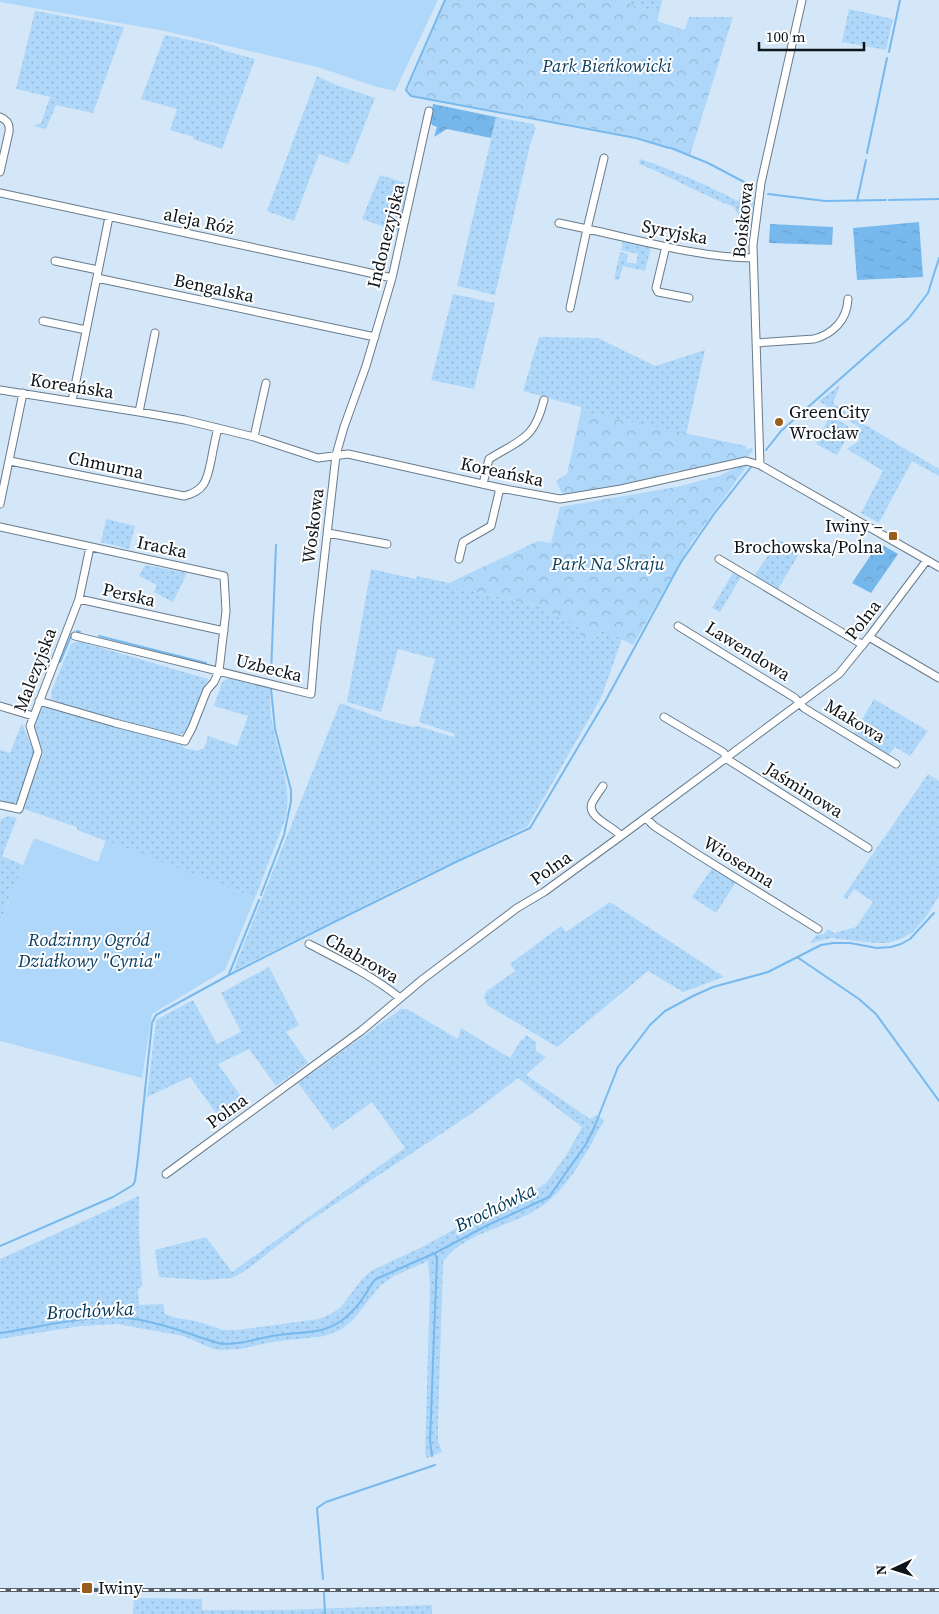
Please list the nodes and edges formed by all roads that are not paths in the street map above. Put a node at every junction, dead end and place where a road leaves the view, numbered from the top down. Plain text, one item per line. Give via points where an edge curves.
1 (802, 0) edge
2 (429, 112) dead end
3 (0, 117) edge
4 (604, 158) dead end
5 (0, 172) edge
6 (0, 193) edge
7 (109, 217) junction
8 (559, 223) dead end
9 (588, 229) junction
10 (666, 246) junction
11 (752, 258) junction
12 (55, 261) dead end
13 (98, 270) junction
14 (97, 278) junction
15 (392, 278) junction
16 (688, 298) dead end
17 (848, 299) dead end
18 (570, 308) dead end
19 (43, 321) dead end
20 (86, 330) junction
21 (155, 333) dead end
22 (375, 337) junction
23 (756, 347) junction
24 (366, 366) joint
25 (266, 383) dead end
26 (0, 390) edge
27 (23, 394) junction
28 (544, 400) dead end
29 (72, 401) junction
30 (139, 412) junction
31 (218, 428) junction
32 (254, 438) junction
33 (336, 455) junction
34 (10, 461) junction
35 (760, 465) junction
36 (483, 484) junction
37 (500, 488) junction
38 (0, 504) edge
39 (0, 527) edge
40 (328, 533) junction
41 (387, 544) dead end
42 (90, 547) junction
43 (459, 559) dead end
44 (719, 560) dead end
45 (927, 560) junction
46 (939, 567) edge
47 (79, 599) junction
48 (678, 626) dead end
49 (224, 631) junction
50 (75, 636) dead end
51 (869, 637) junction
52 (863, 646) junction
53 (219, 671) junction
54 (939, 678) edge
55 (311, 694) joint
56 (40, 701) junction
57 (800, 703) junction
58 (0, 706) edge
59 (33, 716) junction
60 (664, 717) dead end
61 (727, 757) junction
62 (896, 764) dead end
63 (603, 786) dead end
64 (0, 805) edge
65 (646, 818) junction
66 (621, 836) junction
67 (868, 848) dead end
68 (818, 929) dead end
69 (309, 944) dead end
70 (400, 998) junction
71 (166, 1174) dead end

1 - 11 street, Boiskowa via 761,184
2 - 15 street, Indonezyjska
3 - 5 street via 10,126
4 - 9 street
6 - 7 street, aleja Róż
7 - 13 street
7 - 15 street, aleja Róż
8 - 9 street, Syryjska
9 - 10 street, Syryjska
9 - 18 street
10 - 11 street, Syryjska
10 - 16 street via 656,288 658,292
11 - 23 street, Boiskowa
12 - 13 street
13 - 14 street
14 - 20 street
14 - 22 street, Bengalska
15 - 22 street, Indonezyjska
17 - 23 street via 841,320 823,336
19 - 20 street
20 - 29 street
21 - 30 street
22 - 24 street, Indonezyjska
23 - 35 street, Boiskowa
24 - 33 street, Woskowa
25 - 32 street
26 - 27 street, Koreańska
27 - 29 street, Koreańska
27 - 34 street
28 - 36 street via 537,424 531,432 489,459
29 - 30 street, Koreańska
30 - 31 street, Koreańska
31 - 32 street, Koreańska
31 - 34 street, Chmurna via 208,478 201,488 184,496
32 - 33 street, Koreańska via 312,457
33 - 36 street, Koreańska via 348,454
33 - 40 street, Woskowa
34 - 38 street
35 - 37 street, Koreańska via 746,461 560,499
35 - 45 street
36 - 37 street, Koreańska
37 - 43 street via 492,526 462,542
39 - 42 street, Iracka
40 - 41 street
40 - 55 street, Woskowa
42 - 47 street, Perska
42 - 49 street, Iracka via 224,576
44 - 52 street
45 - 46 street
45 - 51 street, Polna
47 - 49 street, Perska
47 - 56 street, Malezyjska
48 - 57 street, Lawendowa
49 - 53 street, Iracka
50 - 53 street, Uzbecka
51 - 52 street, Polna
51 - 54 street
52 - 57 street, Polna via 839,674
53 - 55 street, Uzbecka
53 - 56 street via 207,690 185,742
56 - 59 street, Malezyjska
57 - 61 street, Polna
57 - 62 street, Makowa
58 - 59 street
59 - 64 street, Malezyjska via 30,726 38,752 19,809
60 - 61 street, Jaśminowa
61 - 65 street, Polna
61 - 67 street, Jaśminowa
63 - 66 street via 591,810
65 - 66 street, Polna
65 - 68 street, Wiosenna via 697,854
66 - 70 street, Polna via 517,908
69 - 70 street, Chabrowa via 355,968
70 - 71 street, Polna via 361,1032

